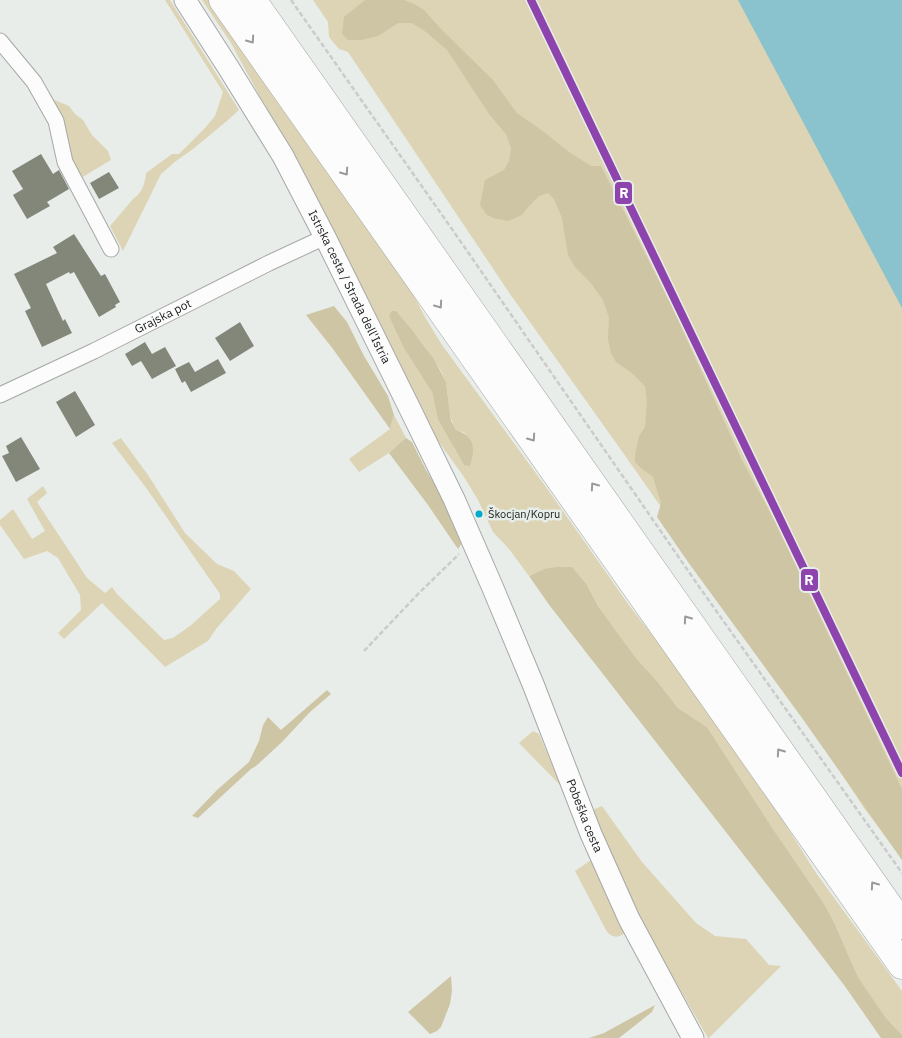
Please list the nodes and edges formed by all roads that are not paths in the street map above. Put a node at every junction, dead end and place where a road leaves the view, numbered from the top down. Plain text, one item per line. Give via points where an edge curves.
1 (185, 0) edge
2 (223, 0) edge
3 (252, 0) edge
4 (0, 41) edge
5 (325, 237) junction
6 (111, 249) dead end
7 (0, 395) edge
8 (492, 586) joint
9 (902, 925) edge
10 (902, 965) edge
11 (693, 1038) edge

1 - 5 street, Istrska cesta / Strada dell'Istria via 283,156
2 -> 10 highway
9 -> 3 highway
4 - 6 street via 34,82 56,121 65,162
5 - 7 street, Grajska pot
5 - 8 street, Istrska cesta / Strada dell'Istria via 454,499
8 - 11 street, Pobeška cesta via 591,834 625,910

